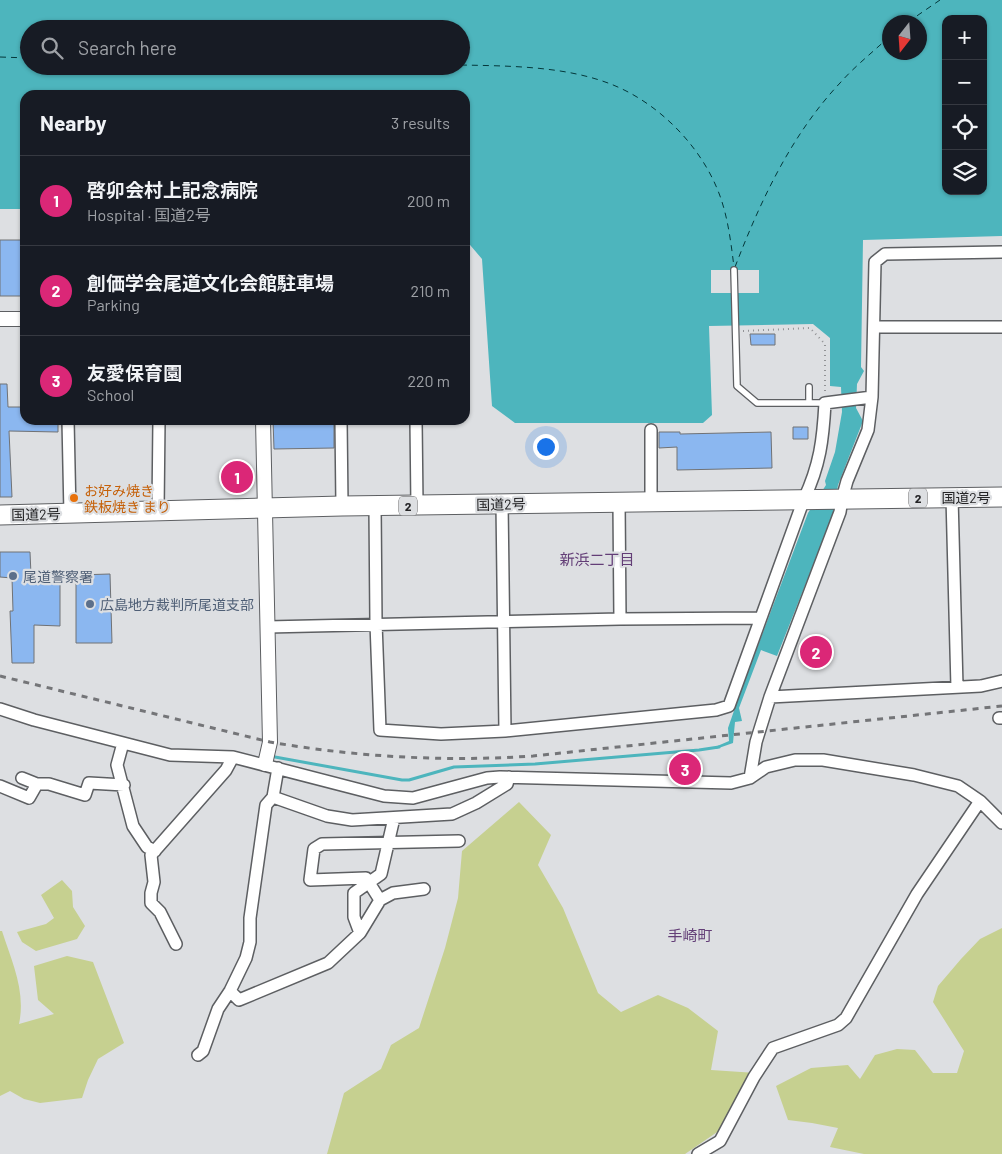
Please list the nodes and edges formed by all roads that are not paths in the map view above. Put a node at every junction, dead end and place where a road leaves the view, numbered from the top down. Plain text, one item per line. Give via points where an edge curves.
1 (1002, 252) edge
2 (734, 270) dead end
3 (0, 319) edge
4 (20, 319) edge
5 (874, 327) junction
6 (1002, 327) edge
7 (809, 387) dead end
8 (872, 397) junction
9 (830, 402) junction
10 (809, 403) junction
11 (68, 425) edge
12 (159, 425) edge
13 (263, 425) edge
14 (341, 425) edge
15 (416, 425) edge
16 (651, 430) dead end
17 (952, 497) junction
18 (1002, 497) edge
19 (824, 499) junction
20 (651, 501) junction
21 (620, 502) junction
22 (502, 504) junction
23 (342, 506) junction
24 (375, 506) junction
25 (417, 506) junction
26 (265, 508) junction
27 (158, 511) junction
28 (70, 514) junction
29 (0, 515) edge
30 (760, 618) junction
31 (620, 619) junction
32 (504, 622) junction
33 (376, 623) junction
34 (267, 627) junction
35 (1002, 681) edge
36 (957, 687) junction
37 (770, 697) junction
38 (0, 708) edge
39 (505, 731) junction
40 (123, 743) junction
41 (233, 757) junction
42 (272, 766) junction
43 (509, 777) junction
44 (22, 778) dead end
45 (750, 778) junction
46 (37, 784) junction
47 (124, 785) junction
48 (0, 786) edge
49 (273, 797) junction
50 (980, 801) junction
51 (394, 818) junction
52 (1002, 823) edge
53 (458, 841) dead end
54 (388, 843) junction
55 (155, 851) junction
56 (369, 882) junction
57 (424, 888) dead end
58 (380, 900) junction
59 (360, 933) junction
60 (176, 944) dead end
61 (230, 991) junction
62 (198, 1055) dead end
63 (698, 1154) edge

1 - 5 street via 885,254 875,262
2 - 10 lane via 737,386 758,403
3 - 4 street
5 - 6 street
5 - 8 street
7 - 10 lane
8 - 9 street
8 - 19 street via 868,430 847,481
9 - 10 lane
9 - 19 street via 811,485
11 - 28 street
12 - 27 street
13 - 26 street
14 - 23 street
15 - 25 street
16 - 20 street
17 - 18 highway, 国道2号 / 2
17 - 19 highway, 国道2号 / 2
17 - 36 street
19 - 20 highway, 国道2号 / 2
19 - 30 street
19 - 37 street via 840,512
20 - 21 highway, 国道2号 / 2
21 - 22 highway, 国道2号 / 2
21 - 31 street
22 - 25 highway, 国道2号 / 2
22 - 32 street
23 - 24 highway, 国道2号 / 2
23 - 26 highway, 国道2号 / 2
24 - 25 highway, 国道2号 / 2
24 - 33 street
26 - 27 highway, 国道2号 / 2
26 - 34 street
27 - 28 highway, 国道2号 / 2
28 - 29 highway, 国道2号 / 2
30 - 31 street
30 - 39 street via 729,706 716,710
31 - 32 street
32 - 33 street
32 - 39 street
33 - 34 street
33 - 39 street via 380,730 441,734
34 - 42 street
35 - 36 street
36 - 37 street
37 - 45 street via 756,742
38 - 40 street
40 - 41 street via 170,755
40 - 47 street via 117,765
41 - 42 street
41 - 55 street via 226,770
42 - 43 street via 401,798 413,798 487,778
42 - 49 street
43 - 45 street via 730,783
43 - 51 street via 507,784 452,814
44 - 46 street
45 - 50 street via 766,767 795,760 823,760 958,786
46 - 47 street via 49,784 85,795 89,784
46 - 48 street via 29,798
47 - 55 street via 133,826 147,847
49 - 51 street via 327,816 352,820
49 - 61 street via 266,805 250,918 250,942
50 - 52 street
50 - 63 street via 917,894 846,1018 838,1024 773,1048 720,1140
51 - 54 street
53 - 54 street
54 - 56 street via 381,874
54 - 56 street via 322,844 314,848 310,880 366,878
55 - 60 street via 151,856 154,882 151,903 160,912
56 - 58 street
56 - 59 street via 354,893 354,917
57 - 58 street via 393,893
58 - 59 street
59 - 61 street via 328,963 239,1000
61 - 62 street via 218,1009 203,1051

